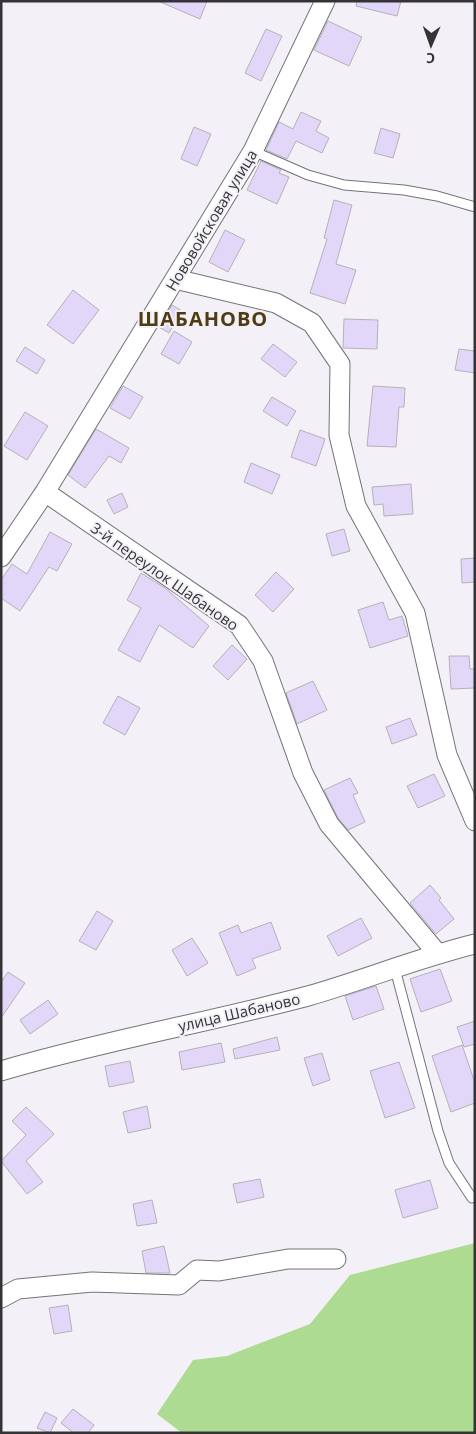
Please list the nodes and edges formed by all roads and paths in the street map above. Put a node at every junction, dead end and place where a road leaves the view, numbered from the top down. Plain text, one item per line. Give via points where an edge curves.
1 (325, 1) edge
2 (253, 152) junction
3 (475, 207) edge
4 (175, 280) junction
5 (45, 492) junction
6 (1, 558) edge
7 (475, 821) edge
8 (475, 944) edge
9 (437, 953) junction
10 (395, 969) junction
11 (1, 1071) edge
12 (472, 1198) dead end
13 (336, 1259) dead end
14 (1, 1298) edge

1 - 2 street, Нововойсковая улица
2 - 3 lane via 308,175 344,185 421,193
2 - 4 street, Нововойсковая улица
4 - 5 street, Нововойсковая улица
4 - 7 street via 276,303 312,323 340,364 339,434 356,506 415,613 447,754
5 - 6 street, Нововойсковая улица
5 - 9 street, 3-й переулок Шабаново via 239,625 263,660 303,773 330,824
8 - 9 street, улица Шабаново
9 - 10 street, улица Шабаново
10 - 11 street, улица Шабаново via 308,996
10 - 12 lane via 438,1131 449,1163
13 - 14 street via 288,1259 219,1271 197,1270 178,1285 92,1282 18,1289

